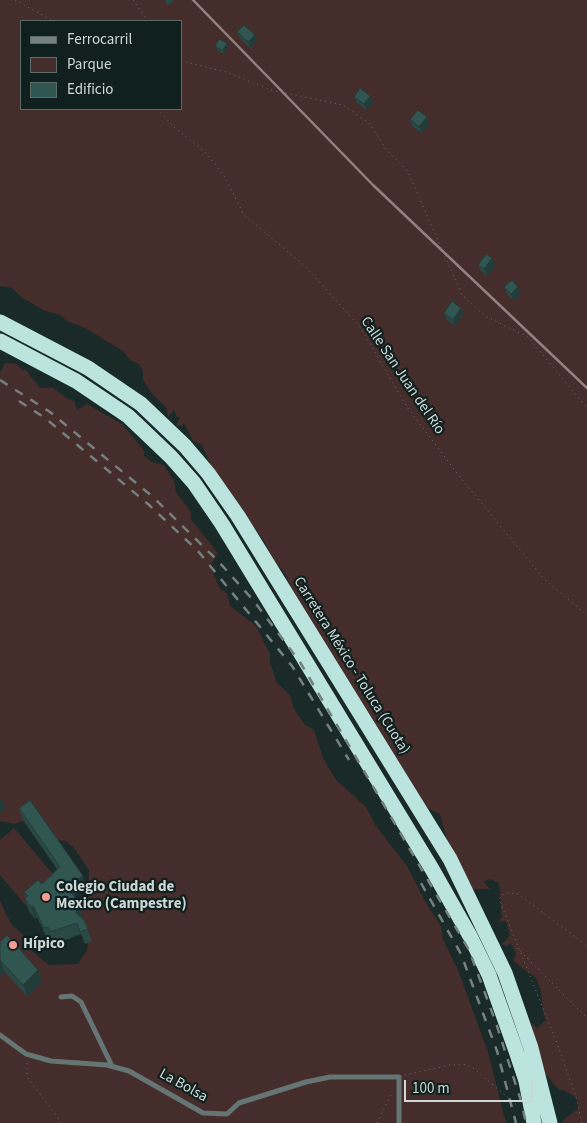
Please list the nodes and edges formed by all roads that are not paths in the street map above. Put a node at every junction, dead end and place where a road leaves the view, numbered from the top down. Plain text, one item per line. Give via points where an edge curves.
1 (0, 322) edge
2 (0, 341) edge
3 (61, 997) dead end
4 (0, 1035) edge
5 (112, 1066) junction
6 (549, 1116) edge
7 (399, 1123) edge
8 (534, 1123) edge

1 - 6 highway, Carretera México - Toluca (Cuota) via 88,368 141,404 185,446 238,516 450,859 505,974 531,1048
2 - 8 highway via 76,381 128,416 182,470 222,524 470,936 508,1028 524,1105
3 - 5 lane via 72,996 81,1002
4 - 5 lane, La Bolsa via 26,1054 51,1061
5 - 7 lane, La Bolsa via 142,1078 203,1113 227,1114 239,1103 306,1082 330,1077 399,1076

